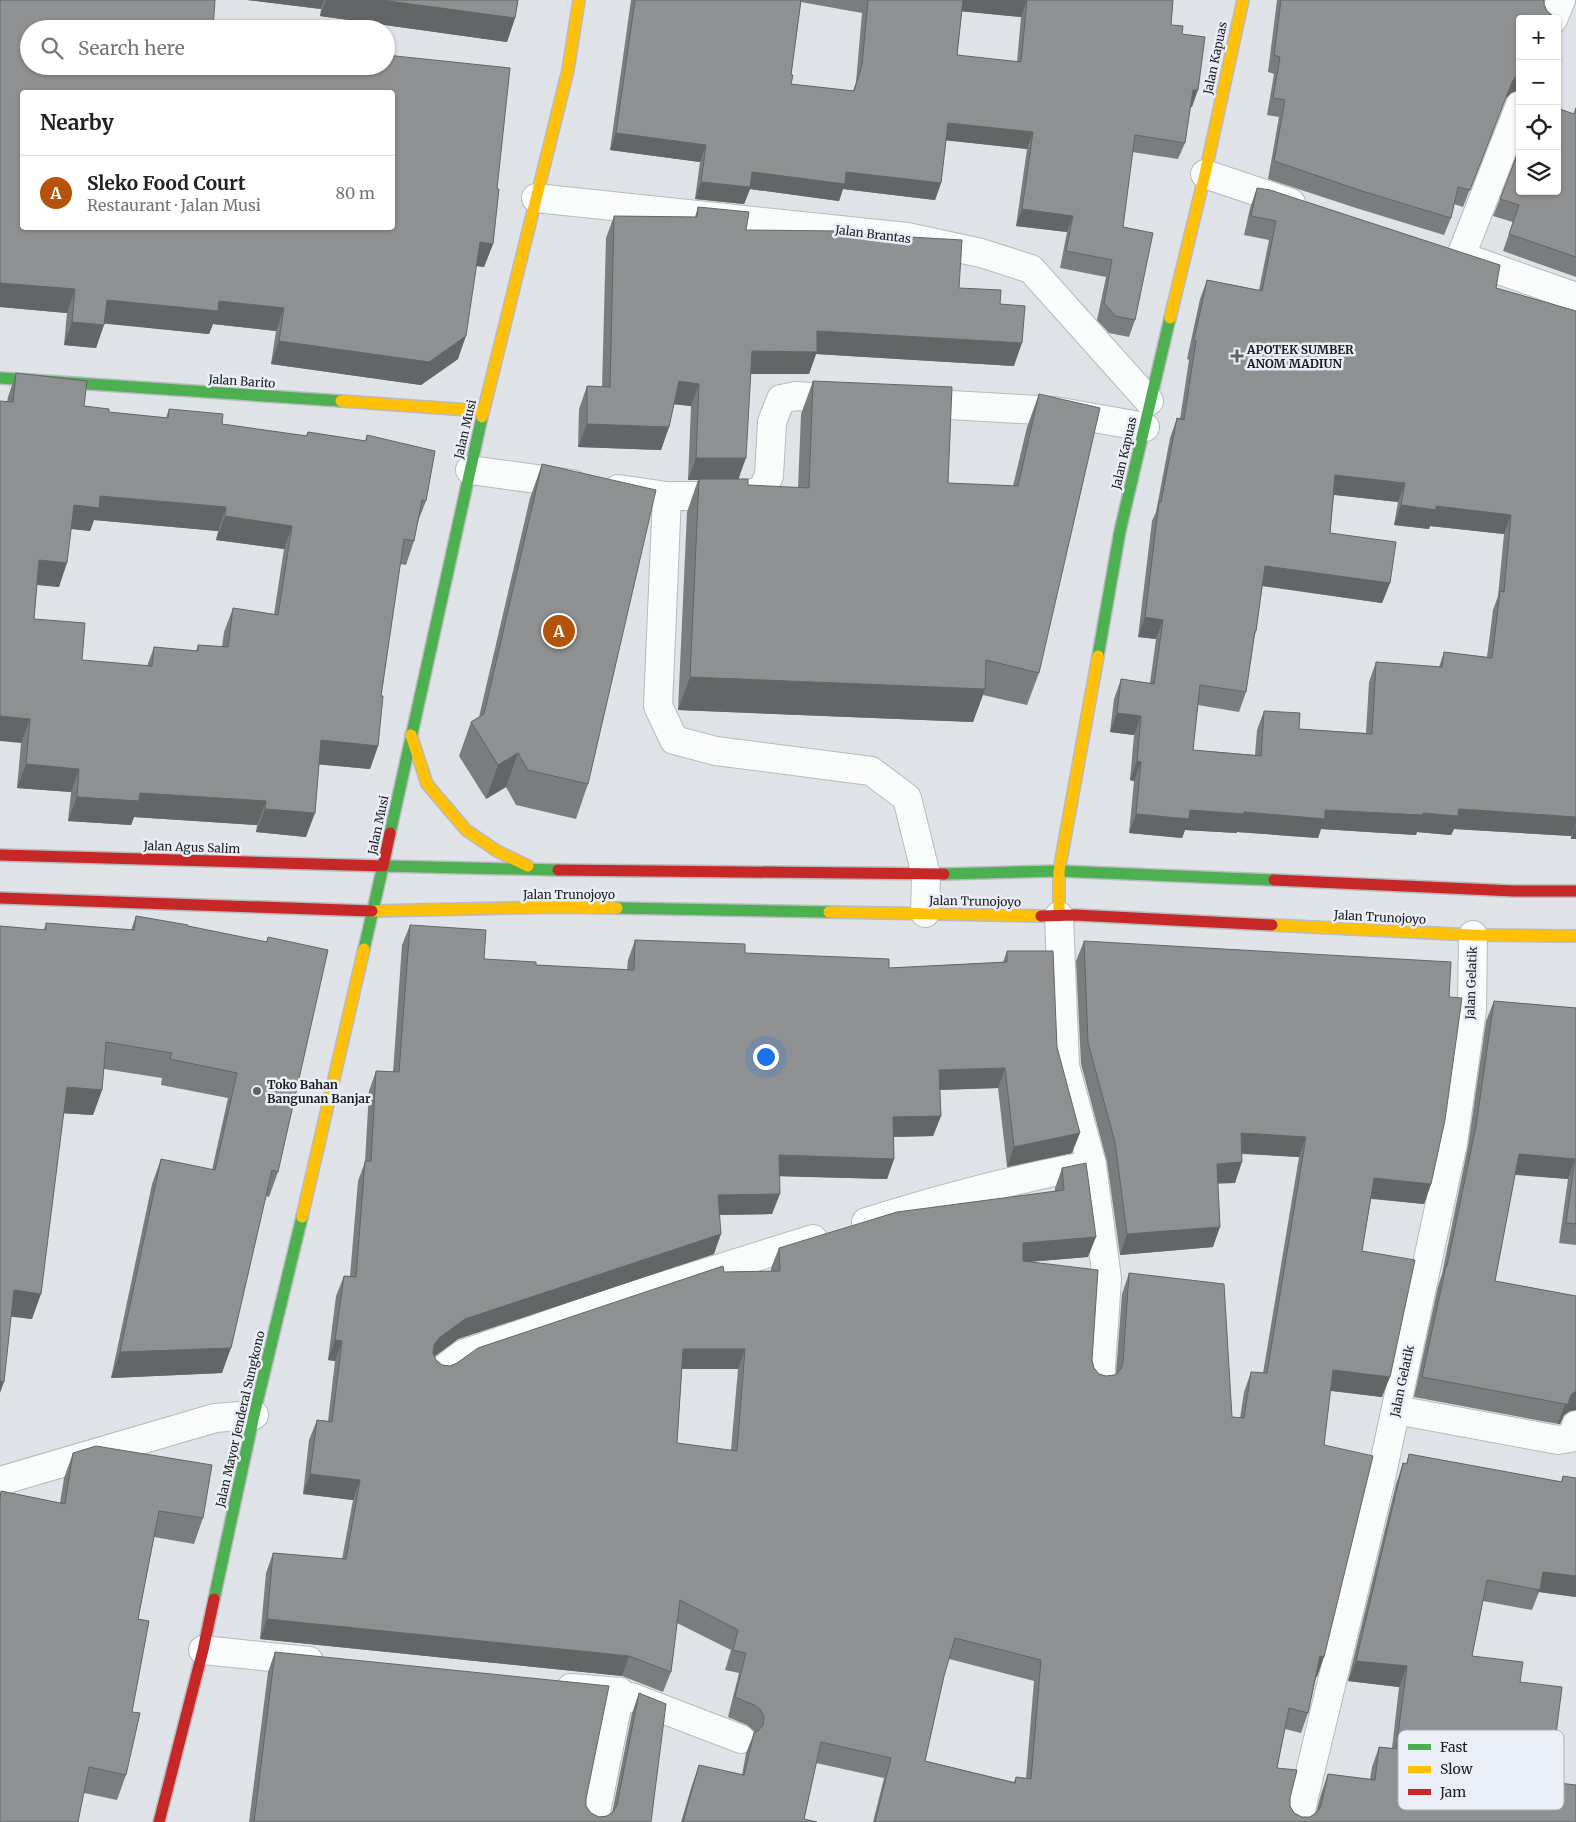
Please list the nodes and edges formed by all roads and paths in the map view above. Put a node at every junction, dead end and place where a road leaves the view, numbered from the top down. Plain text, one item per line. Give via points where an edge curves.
1 (579, 0) edge
2 (1243, 0) edge
3 (1562, 0) edge
4 (1555, 15) edge
5 (1516, 113) edge
6 (1205, 174) junction
7 (536, 198) junction
8 (1314, 211) edge
9 (1576, 297) edge
10 (0, 378) edge
11 (1149, 401) junction
12 (483, 411) junction
13 (1145, 427) junction
14 (470, 470) junction
15 (667, 496) junction
16 (412, 735) junction
17 (0, 855) edge
18 (382, 866) junction
19 (536, 870) junction
20 (1059, 872) junction
21 (926, 875) junction
22 (1576, 891) edge
23 (0, 898) edge
24 (372, 911) junction
25 (925, 913) junction
26 (1058, 916) junction
27 (1473, 935) junction
28 (1576, 936) edge
29 (1092, 1165) junction
30 (441, 1371) edge
31 (1100, 1381) edge
32 (1396, 1410) junction
33 (254, 1415) junction
34 (1576, 1425) edge
35 (0, 1481) edge
36 (203, 1650) junction
37 (337, 1664) edge
38 (551, 1686) edge
39 (620, 1692) junction
40 (741, 1738) dead end
41 (159, 1822) edge
42 (594, 1822) edge
43 (1298, 1822) edge

1 - 7 main road, Jalan Musi via 568,70
2 - 6 main road, Jalan Kapuas
3 - 4 street
5 - 9 street via 1450,253
6 - 8 street
6 - 11 main road, Jalan Kapuas
7 - 11 street, Jalan Brantas via 907,237 981,253 1031,269
7 - 12 main road, Jalan Musi
10 - 12 main road, Jalan Barito
11 - 13 main road, Jalan Kapuas
12 - 14 main road, Jalan Musi
13 - 15 street via 1055,412 796,396 781,399 772,422 769,476 762,490 743,496
13 - 20 main road, Jalan Kapuas via 1120,531
14 - 15 street
14 - 16 main road, Jalan Musi
15 - 21 street via 658,706 674,740 716,751 872,771 907,798
16 - 18 main road, Jalan Musi
16 - 19 main road via 427,784 466,830 497,851
17 - 18 main road, Jalan Agus Salim
18 - 19 main road, Jalan Trunojoyo
18 - 24 main road, Jalan Musi
19 - 21 main road, Jalan Trunojoyo
20 - 21 main road, Jalan Trunojoyo
20 - 22 main road, Jalan Trunojoyo
20 - 26 main road, Jalan Kapuas
21 - 25 street
23 - 24 main road, Jalan Trunojoyo
24 - 25 main road, Jalan Trunojoyo via 558,907
24 - 33 main road, Jalan Mayor Jenderal Sungkono
25 - 26 main road, Jalan Trunojoyo
26 - 27 main road, Jalan Trunojoyo
26 - 29 street via 1065,1066
27 - 28 main road, Jalan Trunojoyo
27 - 32 street, Jalan Gelatik via 1472,1010 1452,1143
29 - 30 street via 933,1201 625,1298 463,1354
29 - 31 street via 1107,1279
32 - 34 street via 1558,1440 1570,1438
32 - 43 street, Jalan Gelatik
33 - 35 street via 215,1418
33 - 36 main road, Jalan Mayor Jenderal Sungkono
36 - 37 street
36 - 41 main road, Jalan Mayor Jenderal Sungkono
38 - 39 street
39 - 40 street
39 - 42 street

